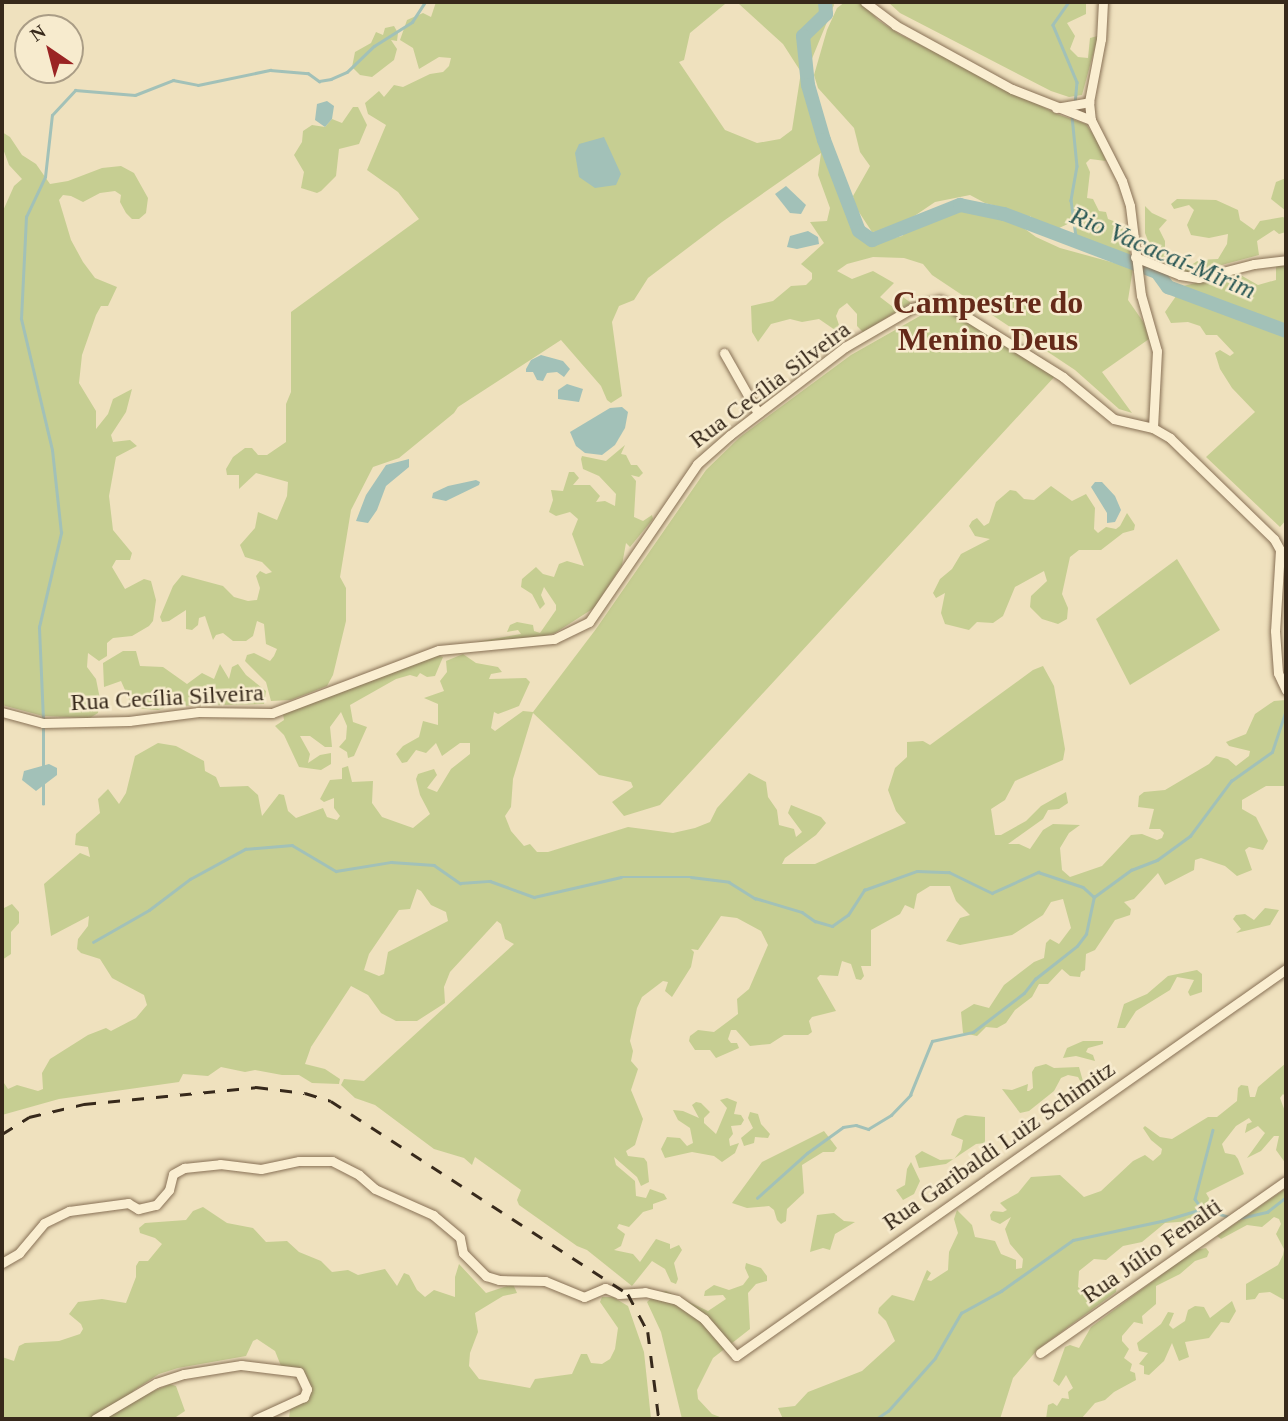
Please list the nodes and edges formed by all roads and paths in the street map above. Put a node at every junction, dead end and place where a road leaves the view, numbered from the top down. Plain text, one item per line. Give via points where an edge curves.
1 (865, 2) edge
2 (1103, 2) edge
3 (1089, 102) junction
4 (1061, 110) junction
5 (1091, 120) junction
6 (1136, 260) junction
7 (1286, 260) edge
8 (724, 353) dead end
9 (758, 413) junction
10 (1153, 428) junction
11 (1286, 690) edge
12 (2, 712) edge
13 (1286, 969) edge
14 (1286, 1181) edge
15 (2, 1263) edge
16 (1040, 1353) dead end
17 (95, 1419) edge
18 (256, 1419) edge

1 - 4 street via 895,25 1012,89
2 - 3 street
3 - 4 street
3 - 5 street
4 - 5 street
5 - 6 street via 1122,181
6 - 7 street via 1199,278
6 - 10 street via 1157,351
8 - 9 street
9 - 10 street, Rua Cecília Silveira via 845,347 912,308 940,300 1063,377 1114,419
9 - 12 street, Rua Cecília Silveira via 697,464 589,622 554,639 439,650 272,713 198,712 130,721 43,723
10 - 11 street via 1170,438 1280,550 1275,631 1278,673
13 - 15 street, Rua Garibaldi Luiz Schimitz via 736,1356 704,1319 677,1300 645,1292 619,1294 605,1288 584,1297 545,1281 486,1276 463,1253 460,1238 433,1215 375,1189 332,1161 299,1161 261,1169 220,1164 184,1168 173,1174 169,1190 156,1205 138,1209 128,1203 69,1211 44,1223 19,1253
14 - 16 street, Rua Júlio Fenalti
17 - 18 street via 156,1383 184,1374 241,1365 299,1372 307,1389 303,1397

